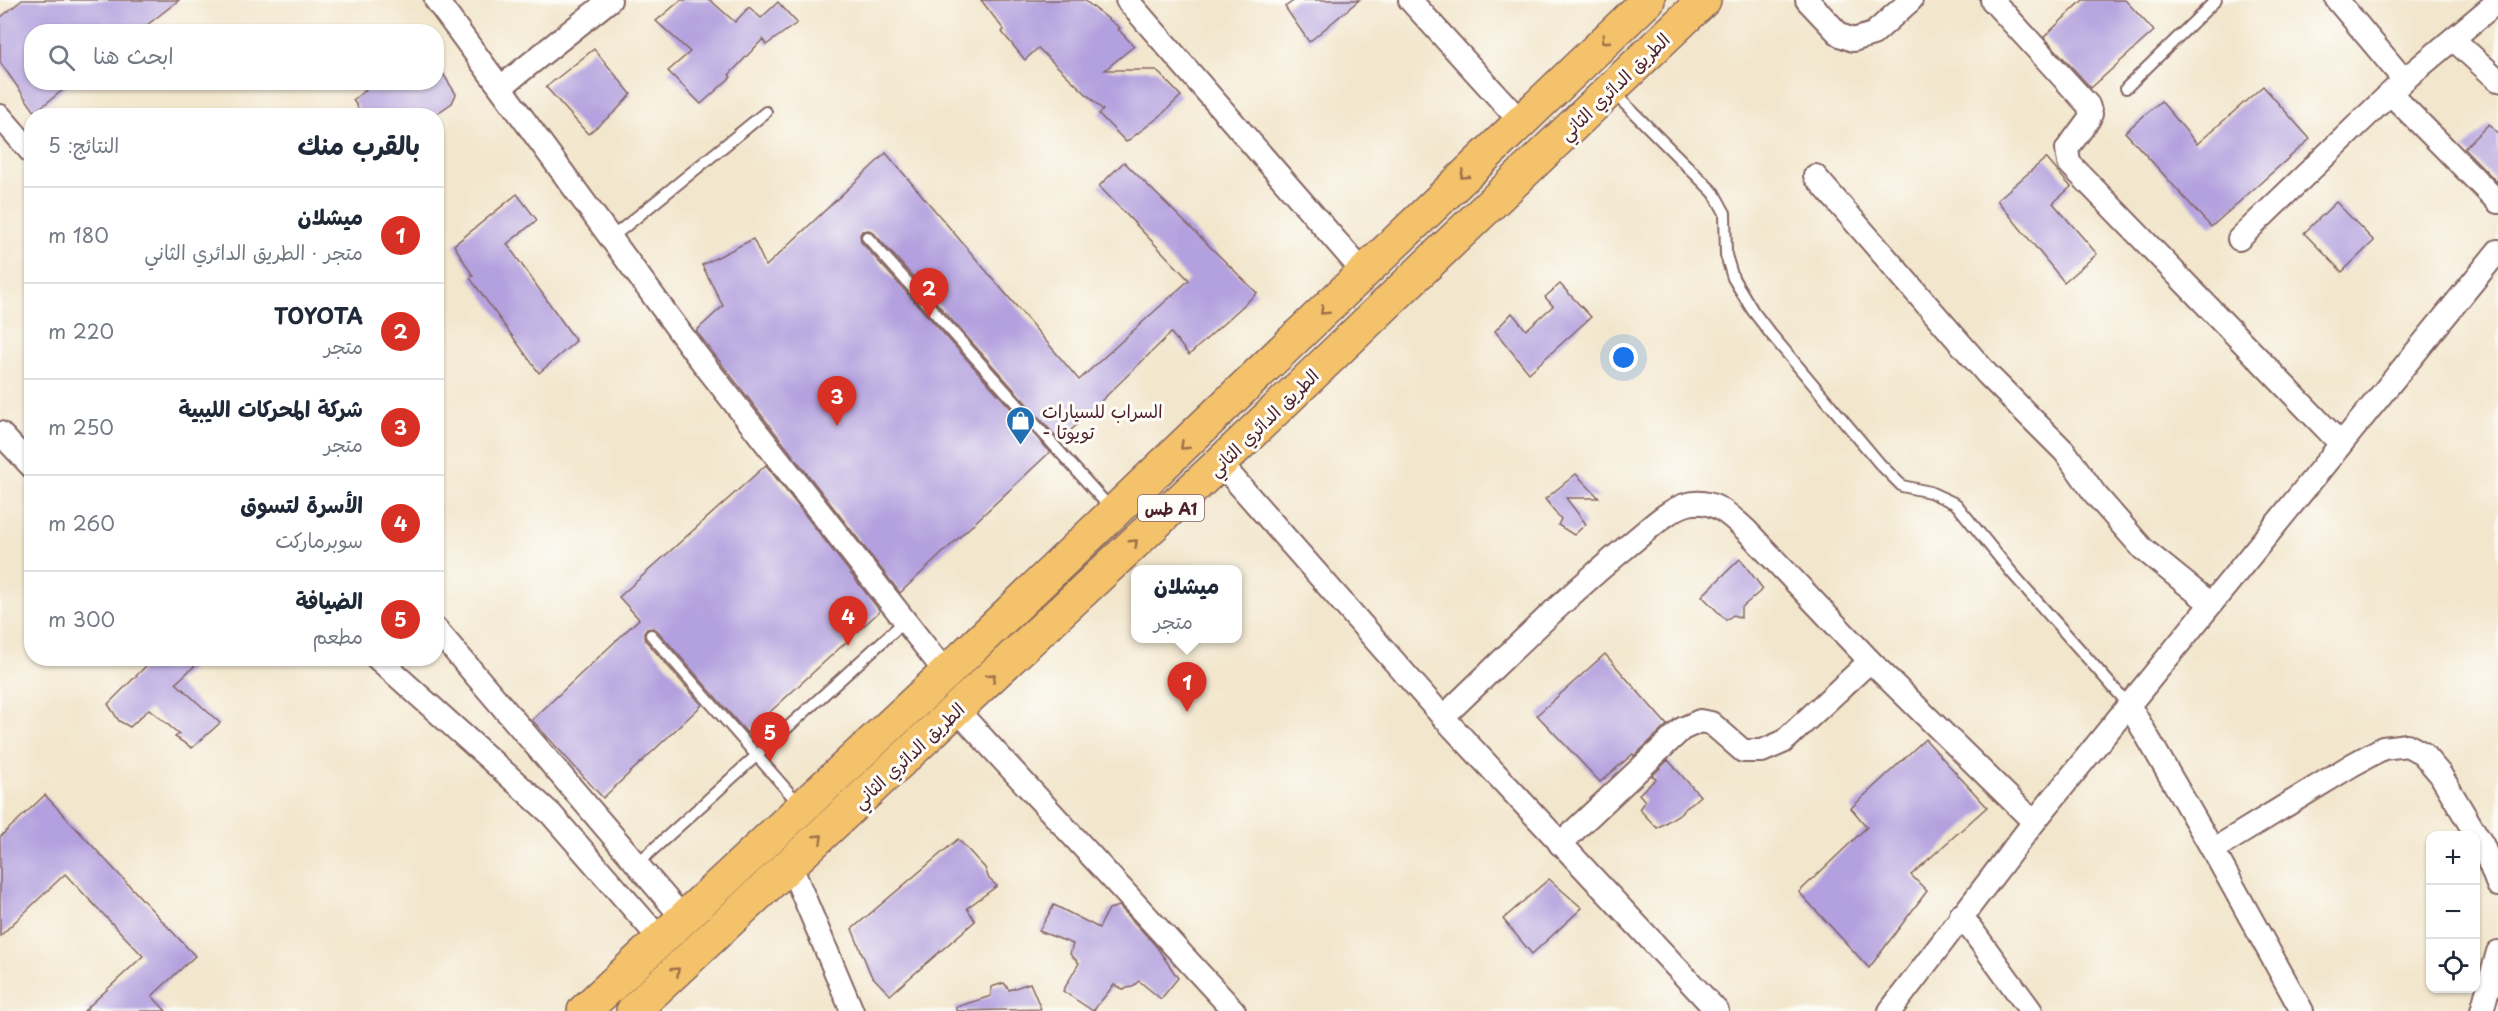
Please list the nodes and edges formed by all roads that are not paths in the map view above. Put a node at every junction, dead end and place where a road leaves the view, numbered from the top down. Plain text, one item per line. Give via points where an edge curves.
1 (436, 0) edge
2 (610, 0) edge
3 (1127, 0) edge
4 (1410, 0) edge
5 (1648, 0) edge
6 (1704, 0) edge
7 (1807, 0) edge
8 (1911, 0) edge
9 (1992, 0) edge
10 (2216, 0) edge
11 (2337, 0) edge
12 (2498, 1) edge
13 (2453, 39) junction
14 (2498, 80) edge
15 (501, 87) junction
16 (2398, 87) junction
17 (2126, 88) dead end
18 (1611, 90) junction
19 (766, 112) dead end
20 (0, 116) edge
21 (1520, 121) junction
22 (24, 144) edge
23 (1815, 176) dead end
24 (2498, 202) edge
25 (867, 237) dead end
26 (611, 238) junction
27 (2239, 239) dead end
28 (2498, 251) edge
29 (1364, 273) junction
30 (0, 433) edge
31 (2341, 444) junction
32 (24, 458) edge
33 (1220, 463) junction
34 (1114, 512) junction
35 (2211, 604) junction
36 (906, 620) junction
37 (651, 635) dead end
38 (444, 638) edge
39 (1870, 661) junction
40 (386, 666) edge
41 (946, 673) junction
42 (2129, 705) junction
43 (957, 710) junction
44 (1443, 717) junction
45 (758, 755) junction
46 (802, 807) junction
47 (2034, 822) junction
48 (1560, 844) junction
49 (2213, 850) junction
50 (637, 864) junction
51 (790, 864) junction
52 (2498, 885) edge
53 (1961, 915) junction
54 (672, 928) junction
55 (2498, 952) edge
56 (584, 1011) edge
57 (633, 1011) edge
58 (852, 1011) edge
59 (1234, 1011) edge
60 (1717, 1011) edge
61 (1890, 1011) edge
62 (2031, 1011) edge
63 (2302, 1011) edge
64 (2482, 1011) edge

1 - 15 street
2 - 15 street
3 - 29 street
4 - 21 street
5 -> 21 highway, الطريق الدائري الثاني / طس A1
6 - 18 highway, الطريق الدائري الثاني / طس A1
7 - 8 street via 1840,35 1853,40 1873,34
9 - 31 street via 2088,105 2089,119 2067,149 2069,163
10 - 17 lane
11 - 16 street
12 - 13 street
13 - 14 street
13 - 16 street
15 - 26 street
16 - 24 street
16 - 27 street
18 - 33 highway, الطريق الدائري الثاني / طس A1
18 - 42 lane via 1714,193 1725,213 1728,265 1744,296 1873,456 1902,486 1930,492 1956,504
19 - 26 lane
20 - 22 street
21 -> 29 highway, الطريق الدائري الثاني / طس A1
23 - 35 street via 1987,374 2065,452 2143,549
25 - 34 lane
26 - 36 street via 696,354
28 - 31 street
29 -> 34 highway, الطريق الدائري الثاني / طس A1
30 - 32 street
31 - 35 street
43 -> 33 highway, الطريق الدائري الثاني / طس A1
33 - 44 street
34 - 41 highway, الطريق الدائري الثاني / طس A1
35 - 42 street
36 - 41 street
36 - 45 lane
37 - 45 lane
38 - 50 street
39 - 44 street via 1729,514 1716,506 1686,504 1590,577
39 - 47 street
39 - 48 street via 1783,742 1762,751 1743,751 1711,723 1700,721 1682,729
40 - 54 street
41 - 46 highway, الطريق الدائري الثاني / طس A1
42 - 47 street
42 - 49 street
51 -> 43 highway, الطريق الدائري الثاني / طس A1
43 - 59 street
44 - 48 street
45 - 46 lane
45 - 50 lane
46 - 54 highway, الطريق الدائري الثاني / طس A1
47 - 53 street
48 - 60 street
49 - 52 street via 2362,759 2383,748 2407,745 2422,753 2446,783 2483,846
49 - 63 street
50 - 54 street
57 -> 51 highway, الطريق الدائري الثاني / طس A1
51 - 58 street
53 - 61 street
53 - 62 street
54 - 56 highway, الطريق الدائري الثاني / طس A1
55 - 64 street

